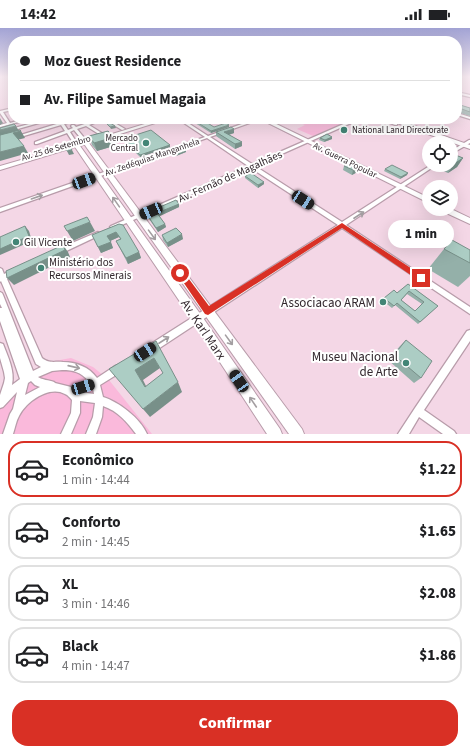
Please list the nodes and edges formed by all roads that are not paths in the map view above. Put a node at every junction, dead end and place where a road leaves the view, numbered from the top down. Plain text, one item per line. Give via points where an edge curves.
1 (0, 112) edge
2 (8, 123) edge
3 (9, 124) edge
4 (33, 124) edge
5 (59, 124) edge
6 (63, 124) edge
7 (72, 124) edge
8 (114, 124) edge
9 (136, 124) edge
10 (147, 124) edge
11 (188, 124) edge
12 (246, 124) edge
13 (271, 124) edge
14 (278, 124) edge
15 (347, 124) edge
16 (395, 124) edge
17 (404, 124) edge
18 (56, 125) joint
19 (86, 125) joint
20 (0, 126) edge
21 (75, 129) junction
22 (123, 129) junction
23 (67, 132) junction
24 (0, 133) edge
25 (103, 135) junction
26 (97, 136) edge
27 (428, 136) edge
28 (14, 137) edge
29 (208, 137) junction
30 (87, 140) junction
31 (309, 141) junction
32 (470, 141) edge
33 (36, 143) dead end
34 (76, 144) junction
35 (465, 146) edge
36 (470, 151) edge
37 (0, 164) edge
38 (251, 166) junction
39 (0, 168) edge
40 (424, 172) edge
41 (102, 174) junction
42 (403, 186) junction
43 (422, 193) edge
44 (422, 197) edge
45 (0, 210) edge
46 (458, 210) edge
47 (458, 215) edge
48 (470, 216) edge
49 (133, 218) junction
50 (470, 221) edge
51 (342, 225) junction
52 (108, 229) edge
53 (102, 232) edge
54 (53, 254) edge
55 (17, 271) edge
56 (1, 276) edge
57 (0, 295) edge
58 (0, 311) edge
59 (208, 311) junction
60 (470, 311) edge
61 (197, 318) junction
62 (470, 334) edge
63 (0, 347) edge
64 (145, 352) edge
65 (126, 364) edge
66 (54, 366) junction
67 (28, 378) junction
68 (96, 383) junction
69 (58, 386) junction
70 (72, 393) junction
71 (99, 399) junction
72 (0, 404) edge
73 (418, 411) junction
74 (14, 415) junction
75 (8, 434) edge
76 (66, 434) edge
77 (91, 434) edge
78 (142, 434) edge
79 (274, 434) edge
80 (296, 434) edge
81 (403, 434) edge
82 (451, 434) edge

1 - 2 street
3 - 20 street
4 - 24 street
5 - 18 street
6 - 23 street
7 - 21 street
8 - 22 street
9 - 22 street, Av. 25 de Setembro
10 - 30 street, Av. 25 de Setembro
11 - 29 street
12 - 29 street, Av. Zedéquias Manganhela
13 - 31 street, Av. Guerra Popular
14 - 31 street, Av. Guerra Popular
15 - 31 street, Av. Fernão de Magalhães
16 - 27 street
17 - 35 street
18 - 28 street
19 - 21 street
19 - 25 street
21 - 23 street
21 - 30 street
22 - 25 street, Av. 25 de Setembro
23 - 33 street
23 - 34 street
25 - 26 street, Av. 25 de Setembro
29 - 38 street
29 - 41 street, Av. Zedéquias Manganhela
30 - 34 street, Av. 25 de Setembro
30 - 41 street, Av. Karl Marx
31 - 38 street, Av. Fernão de Magalhães
31 - 42 street, Av. Guerra Popular
32 - 35 street
34 - 37 street, Av. 25 de Setembro
34 - 39 street, Av. 25 de Setembro
34 - 41 street, Av. Karl Marx
35 - 36 street
38 - 49 street, Av. Fernão de Magalhães
38 - 51 street
40 - 42 street
45 -> 41 street, Av. Zedéquias Manganhela
41 - 49 street, Av. Karl Marx
42 - 43 street, Av. Guerra Popular
42 - 44 street, Av. Guerra Popular
51 -> 42 street
46 - 48 street
47 - 50 street
49 - 52 street, Av. Fernão de Magalhães
49 -> 59 street, Av. Karl Marx
49 - 61 street, Av. Karl Marx
51 - 59 street
51 - 60 street
53 - 54 street
55 - 56 street
56 - 66 street via 39,361
57 - 67 street
58 - 67 street
59 - 61 street
59 -> 80 street, Av. Karl Marx
64 -> 61 street
79 -> 61 street, Av. Karl Marx
62 - 73 street
63 - 72 street via 10,377 9,386
65 - 68 street
66 - 67 street
66 -> 68 street via 75,366 84,369
67 - 69 street
67 - 72 street
67 - 74 street
68 - 70 street
68 - 71 street
69 - 70 street via 65,387
69 - 74 street via 40,390
70 - 71 street
70 - 76 street via 76,405 75,416
71 - 77 street
71 - 78 street via 122,410
73 - 81 street
73 - 82 street
74 - 75 street

